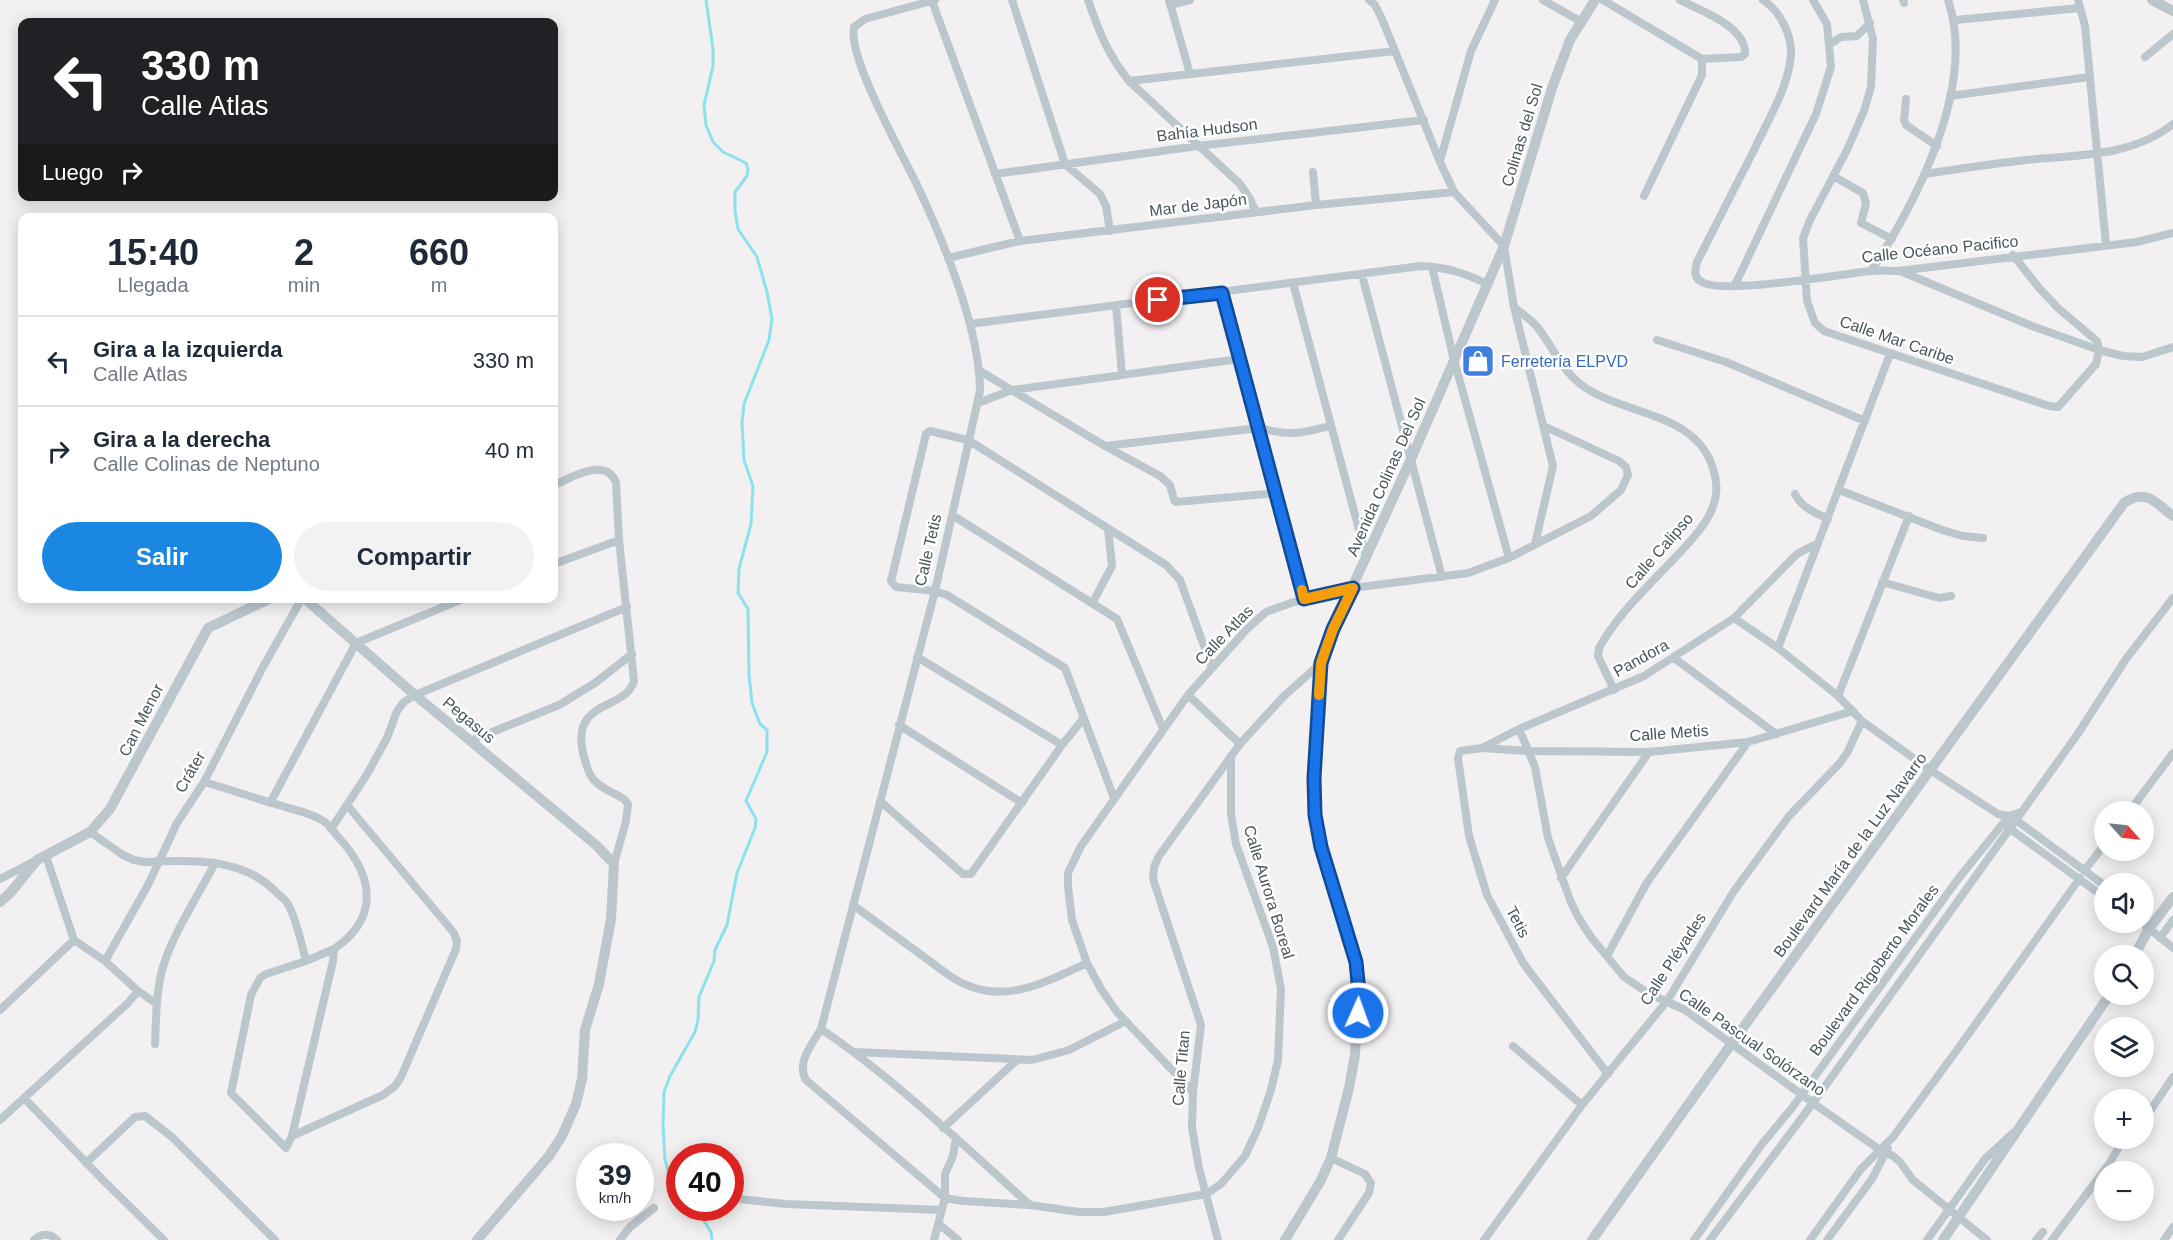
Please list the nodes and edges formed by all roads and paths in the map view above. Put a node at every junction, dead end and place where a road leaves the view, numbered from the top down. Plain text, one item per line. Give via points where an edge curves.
1 (1012, 0) edge
2 (1088, 0) edge
3 (1190, 0) edge
4 (1369, 0) edge
5 (1495, 0) edge
6 (1543, 0) edge
7 (1595, 0) edge
8 (1603, 0) edge
9 (1680, 0) edge
10 (1763, 0) edge
11 (1813, 0) edge
12 (1863, 0) edge
13 (1948, 0) edge
14 (2152, 0) edge
15 (933, 1) edge
16 (1170, 2) edge
17 (2079, 4) edge
18 (2173, 11) edge
19 (1955, 20) junction
20 (1580, 21) junction
21 (1870, 23) junction
22 (2173, 34) edge
23 (1830, 44) junction
24 (1395, 51) junction
25 (2145, 57) dead end
26 (1702, 59) junction
27 (1190, 74) junction
28 (2090, 77) junction
29 (1129, 81) junction
30 (1950, 96) junction
31 (1906, 99) dead end
32 (1424, 120) junction
33 (2173, 124) edge
34 (1198, 146) junction
35 (1937, 146) junction
36 (2097, 155) junction
37 (1440, 162) junction
38 (1065, 164) junction
39 (1313, 172) dead end
40 (995, 174) junction
41 (1925, 174) junction
42 (1833, 176) junction
43 (1454, 192) junction
44 (1644, 196) dead end
45 (1316, 205) junction
46 (1256, 212) junction
47 (1110, 231) junction
48 (2173, 233) edge
49 (1892, 239) junction
50 (1020, 241) junction
51 (2106, 245) junction
52 (1504, 246) junction
53 (2013, 255) junction
54 (948, 258) junction
55 (1432, 267) junction
56 (1871, 271) junction
57 (1898, 271) junction
58 (1362, 275) junction
59 (1806, 280) junction
60 (1293, 283) junction
61 (1487, 284) junction
62 (1735, 285) junction
63 (1222, 293) junction
64 (1116, 305) junction
65 (1514, 307) junction
66 (970, 324) junction
67 (1657, 340) dead end
68 (2173, 346) edge
69 (2098, 350) junction
70 (1890, 354) junction
71 (1239, 359) junction
72 (1454, 360) junction
73 (980, 371) junction
74 (1122, 375) junction
75 (1012, 390) junction
76 (978, 404) junction
77 (1865, 421) junction
78 (1330, 426) junction
79 (1544, 426) junction
80 (1259, 428) junction
81 (968, 440) junction
82 (1105, 446) junction
83 (1411, 459) junction
84 (558, 483) edge
85 (1839, 490) junction
86 (1277, 493) junction
87 (1795, 494) dead end
88 (952, 515) junction
89 (1909, 516) junction
90 (2173, 516) edge
91 (1828, 519) junction
92 (1108, 529) junction
93 (1983, 538) dead end
94 (619, 540) junction
95 (1818, 543) junction
96 (1535, 544) junction
97 (1366, 556) junction
98 (1509, 558) junction
99 (558, 563) edge
100 (1442, 577) junction
101 (1882, 582) junction
102 (1353, 588) junction
103 (935, 591) junction
104 (1951, 596) dead end
105 (2173, 598) edge
106 (1304, 599) junction
107 (1093, 602) junction
108 (260, 603) edge
109 (300, 603) edge
110 (309, 603) edge
111 (453, 603) edge
112 (627, 607) junction
113 (1734, 618) junction
114 (356, 643) junction
115 (1778, 648) junction
116 (632, 654) junction
117 (916, 657) junction
118 (1674, 658) junction
119 (1321, 663) junction
120 (1212, 668) junction
121 (1614, 690) junction
122 (415, 695) junction
123 (1188, 695) junction
124 (1838, 696) junction
125 (1853, 711) junction
126 (1083, 718) junction
127 (1862, 721) junction
128 (899, 725) junction
129 (1163, 729) junction
130 (1519, 729) junction
131 (1776, 735) junction
132 (470, 741) junction
133 (1748, 742) junction
134 (1240, 744) junction
135 (1062, 745) junction
136 (1482, 747) junction
137 (1528, 751) junction
138 (1649, 752) junction
139 (2173, 753) edge
140 (1231, 756) junction
141 (1458, 758) joint
142 (1930, 770) junction
143 (204, 782) junction
144 (1114, 798) junction
145 (880, 801) junction
146 (2137, 801) edge
147 (270, 802) junction
148 (1022, 803) junction
149 (347, 805) junction
150 (1998, 814) junction
151 (2015, 816) junction
152 (2006, 826) junction
153 (331, 829) junction
154 (90, 832) junction
155 (41, 858) junction
156 (2094, 858) edge
157 (158, 862) junction
158 (215, 863) junction
159 (614, 864) junction
160 (2082, 874) junction
161 (1561, 878) junction
162 (0, 879) edge
163 (2094, 880) edge
164 (2094, 887) edge
165 (2173, 897) edge
166 (0, 902) edge
167 (853, 905) junction
168 (2154, 917) edge
169 (2173, 920) edge
170 (2153, 933) edge
171 (2160, 939) junction
172 (74, 940) junction
173 (2173, 948) edge
174 (334, 949) junction
175 (1607, 956) junction
176 (105, 961) junction
177 (306, 961) junction
178 (1087, 963) junction
179 (138, 991) junction
180 (1667, 1001) junction
181 (157, 1004) junction
182 (2103, 1005) edge
183 (0, 1010) edge
184 (1126, 1022) junction
185 (821, 1029) junction
186 (1732, 1043) junction
187 (155, 1044) dead end
188 (1513, 1046) dead end
189 (855, 1052) junction
190 (1016, 1061) junction
191 (1608, 1074) junction
192 (2173, 1077) edge
193 (1193, 1092) junction
194 (1802, 1094) junction
195 (24, 1098) junction
196 (1813, 1102) junction
197 (1582, 1105) junction
198 (2154, 1105) edge
199 (0, 1120) edge
200 (2020, 1127) junction
201 (944, 1128) junction
202 (292, 1136) junction
203 (956, 1138) junction
204 (2118, 1149) edge
205 (1882, 1151) junction
206 (1331, 1158) junction
207 (86, 1163) junction
208 (1206, 1194) junction
209 (945, 1198) junction
210 (744, 1200) edge
211 (1030, 1205) junction
212 (1949, 1209) junction
213 (942, 1210) junction
214 (1959, 1218) junction
215 (638, 1221) edge
216 (939, 1224) junction
217 (2173, 1227) edge
218 (2043, 1232) dead end
219 (37, 1237) edge
220 (57, 1240) edge
221 (164, 1240) edge
222 (274, 1240) edge
223 (477, 1240) edge
224 (620, 1240) edge
225 (934, 1240) edge
226 (958, 1240) edge
227 (1218, 1240) edge
228 (1285, 1240) edge
229 (1338, 1240) edge
230 (1484, 1240) edge
231 (1592, 1240) edge
232 (1694, 1240) edge
233 (1710, 1240) edge
234 (1810, 1240) edge
235 (1827, 1240) edge
236 (1928, 1240) edge
237 (1943, 1240) edge
238 (1987, 1240) edge
239 (2036, 1240) edge
240 (2052, 1240) edge
241 (2164, 1240) edge

1 - 38 street
2 - 29 street via 1107,51
3 - 16 street
4 - 24 street via 1383,19
5 - 37 street via 1471,51
6 - 20 street
7 - 20 street, Colinas del Sol
8 - 26 street
9 - 26 street via 1733,29 1745,46 1741,57
10 - 62 street, Calle Océano Pacifico via 1780,16 1788,35 1788,74 1695,271 1696,277 1709,285
11 - 23 street via 1827,24
12 - 21 street, Calle Mar Caribe
13 - 19 street
14 - 18 street
15 - 40 street
15 - 54 street, Calle Tetis via 859,22 853,41 873,97 918,185
16 - 27 street
17 - 19 street
17 - 28 street
19 - 30 street
20 - 52 street, Colinas del Sol via 1553,85
21 - 23 street via 1857,36 1841,37
21 - 42 street, Calle Mar Caribe via 1871,87
22 - 25 street
23 - 62 street via 1832,67 1816,114
24 - 27 street
24 - 32 street
26 - 44 street via 1702,75
27 - 29 street
28 - 30 street
28 - 36 street
29 - 34 street
30 - 35 street
31 - 35 street via 1906,125
32 - 34 street, Bahía Hudson
32 - 37 street
33 - 36 street via 2151,138
34 - 38 street, Bahía Hudson
34 - 46 street via 1240,184
35 - 41 street
36 - 41 street
36 - 51 street
37 - 43 street
38 - 40 street, Bahía Hudson
38 - 47 street via 1100,194
39 - 45 street
40 - 50 street
41 - 49 street
42 - 49 street via 1863,193 1866,203 1861,223
42 - 59 street, Calle Mar Caribe via 1806,229
43 - 45 street, Mar de Japón
43 - 52 street
45 - 46 street, Mar de Japón
46 - 47 street, Mar de Japón
47 - 50 street, Mar de Japón
48 - 51 street, Calle Océano Pacifico
49 - 56 street
50 - 54 street, Mar de Japón
51 - 53 street, Calle Océano Pacifico
52 - 61 street, Colinas del Sol
52 - 65 street
53 - 57 street, Calle Océano Pacifico
53 - 69 street via 2059,309 2097,340
54 - 66 street, Calle Tetis
55 - 58 street
55 - 61 street via 1463,273
55 - 72 street
56 - 57 street, Calle Océano Pacifico
56 - 59 street, Calle Océano Pacifico
57 - 69 street
58 - 60 street
58 - 83 street
59 - 62 street, Calle Océano Pacifico
59 - 70 street, Calle Mar Caribe via 1807,301 1815,324 1824,331
60 - 63 street
60 - 78 street
61 - 72 street, Avenida Colinas Del Sol
63 - 64 street
63 - 71 street
64 - 66 street
64 - 74 street
65 - 79 street
65 - 121 street, Calle Calipso via 1537,327 1579,383 1692,436 1704,448 1717,481 1716,500 1693,539 1643,591 1599,648 1598,656
66 - 73 street, Calle Tetis
67 - 77 street via 1726,362
68 - 69 street via 2142,357
69 - 70 street, Calle Mar Caribe via 2096,364 2058,406
70 - 77 street
71 - 74 street
71 - 80 street
72 - 83 street, Avenida Colinas Del Sol
72 - 98 street
73 - 75 street
73 - 76 street, Calle Tetis
74 - 75 street
75 - 76 street
75 - 82 street
76 - 81 street, Calle Tetis
77 - 85 street
78 - 80 street via 1296,434
78 - 97 street
79 - 96 street via 1553,465
79 - 96 street, Calle Atlas via 1619,461 1628,475 1621,490 1590,516
80 - 82 street
80 - 86 street
81 - 88 street, Calle Tetis
81 - 92 street
81 - 103 street via 927,432 891,581 896,587
82 - 86 street via 1166,480 1176,502
83 - 97 street, Avenida Colinas Del Sol
83 - 100 street
84 - 94 street via 596,469 613,476
85 - 89 street
85 - 91 street
86 - 106 street
87 - 91 street via 1799,502
88 - 103 street, Calle Tetis
88 - 107 street
89 - 93 street via 1942,530
89 - 101 street
90 - 142 street, Boulevard María de la Luz Navarro via 2152,500 2138,496 2124,503
91 - 95 street
92 - 107 street via 1112,566
92 - 120 street via 1180,580
94 - 99 street
94 - 112 street
95 - 113 street, Pandora via 1797,554
95 - 115 street
96 - 98 street, Calle Atlas
97 - 102 street, Avenida Colinas Del Sol
98 - 100 street, Calle Atlas via 1480,570
100 - 102 street, Calle Atlas
101 - 104 street via 1938,598
101 - 124 street
102 - 106 street, Calle Atlas
102 - 119 street, Avenida Colinas Del Sol
103 - 117 street, Calle Tetis
103 - 126 street via 1065,668
105 - 151 street, Boulevard Rigoberto Morales
106 - 120 street, Calle Atlas via 1266,612
107 - 129 street via 1112,614 1121,626
108 - 154 street, Can Menor via 208,628 119,795
109 - 143 street, Cráter
110 - 114 street, Pegasus
111 - 114 street
112 - 116 street
112 - 122 street
113 - 115 street
113 - 118 street, Pandora
114 - 122 street, Pegasus
114 - 147 street
115 - 124 street
116 - 132 street via 559,705
116 - 159 street via 633,686 589,717 580,739 592,780 628,804
117 - 128 street, Calle Tetis
117 - 135 street
118 - 121 street, Pandora
118 - 131 street
119 - 134 street
119 - 206 street, Avenida Colinas Del Sol via 1315,815 1356,962 1359,992 1355,1055
120 - 123 street, Calle Atlas
121 - 130 street, Pandora
122 - 132 street, Pegasus
122 - 149 street via 397,711 387,738
123 - 129 street, Calle Atlas
123 - 134 street
124 - 125 street
125 - 127 street
125 - 131 street, Calle Metis
126 - 135 street
126 - 144 street
127 - 142 street
127 - 180 street, Calle Pléyades via 1839,764 1789,816 1734,891
128 - 145 street, Calle Tetis
128 - 148 street
129 - 144 street, Calle Atlas
130 - 136 street, Pandora
130 - 137 street, Calle Pascual Solórzano
131 - 133 street, Calle Metis
132 - 159 street, Pegasus
133 - 138 street, Calle Metis
133 - 175 street via 1646,884
134 - 140 street
135 - 148 street
136 - 137 street, Calle Metis
136 - 141 street, Pandora via 1462,749
137 - 138 street, Calle Metis
137 - 161 street, Calle Pascual Solórzano
138 - 161 street
139 - 146 street
140 - 193 street, Calle Titan via 1154,867 1153,879 1201,1025
140 - 208 street, Calle Aurora Boreal via 1231,814 1236,844 1273,947 1281,989 1281,1024 1278,1060 1258,1128 1236,1169
141 - 191 street, Tetis via 1469,836 1487,895 1523,963
142 - 150 street
142 - 186 street, Boulevard María de la Luz Navarro
143 - 147 street
143 - 157 street, Cráter
144 - 178 street, Calle Atlas via 1081,846 1068,873 1072,920
145 - 148 street via 967,875
145 - 167 street, Calle Tetis
147 - 153 street via 325,822
149 - 153 street
149 - 202 street via 454,933 456,949 394,1086 383,1095
150 - 151 street
150 - 152 street
151 - 152 street, Boulevard Rigoberto Morales
151 - 160 street
152 - 160 street
152 - 194 street, Boulevard Rigoberto Morales via 1958,879
152 - 196 street, Boulevard Rigoberto Morales
153 - 174 street via 364,875 367,909 363,920
154 - 155 street, Can Menor
154 - 157 street via 134,860
155 - 162 street
155 - 166 street
155 - 172 street
156 - 160 street
157 - 158 street
157 - 176 street, Cráter
158 - 177 street via 239,868 267,882 287,903
158 - 181 street via 172,946 162,971
159 - 223 street via 611,919 599,984 585,1030 576,1104 549,1156
160 - 163 street
160 - 164 street
160 - 205 street
161 - 175 street, Calle Pascual Solórzano via 1578,918
165 - 168 street
167 - 178 street via 962,984 977,990 1013,992 1030,988
167 - 185 street, Calle Tetis
169 - 171 street
170 - 171 street
171 - 173 street
172 - 176 street
172 - 183 street
174 - 177 street
174 - 202 street
175 - 180 street, Calle Pascual Solórzano via 1635,986
176 - 179 street
177 - 202 street via 266,974 255,985 231,1087 234,1098 286,1148
178 - 184 street, Calle Atlas
179 - 181 street
179 - 195 street
180 - 186 street, Calle Pascual Solórzano
180 - 191 street, Calle Pléyades
181 - 187 street
182 - 200 street
184 - 190 street via 1070,1050
184 - 193 street, Calle Atlas
185 - 189 street
185 - 209 street, Calle Tetis via 803,1064 806,1080
186 - 194 street, Calle Pascual Solórzano
186 - 231 street, Boulevard María de la Luz Navarro
188 - 197 street
189 - 190 street
189 - 201 street
190 - 201 street
191 - 197 street, Calle Pléyades
192 - 198 street
193 - 208 street, Calle Titan via 1192,1128
194 - 196 street, Calle Pascual Solórzano
194 - 232 street, Boulevard Rigoberto Morales
195 - 199 street
195 - 207 street
196 - 205 street, Calle Pascual Solórzano
196 - 233 street, Boulevard Rigoberto Morales
197 - 230 street, Calle Pléyades
200 - 212 street via 1985,1159
200 - 214 street
201 - 203 street
203 - 209 street via 945,1174
203 - 211 street
204 - 240 street
205 - 212 street, Calle Pascual Solórzano via 1900,1162 1912,1180
205 - 234 street via 1861,1169
205 - 235 street via 1872,1179
206 - 228 street, Avenida Colinas Del Sol
206 - 229 street via 1365,1174 1371,1183 1369,1193
207 - 221 street
207 - 222 street via 135,1116 145,1116 172,1137
208 - 211 street via 1104,1212
208 - 227 street, Calle Titan
209 - 211 street
209 - 213 street
210 - 213 street
212 - 214 street, Calle Pascual Solórzano
212 - 236 street
213 - 216 street
214 - 237 street
214 - 238 street, Calle Pascual Solórzano
215 - 224 street
216 - 225 street
216 - 226 street
217 - 241 street
218 - 239 street
219 - 220 street via 48,1234

